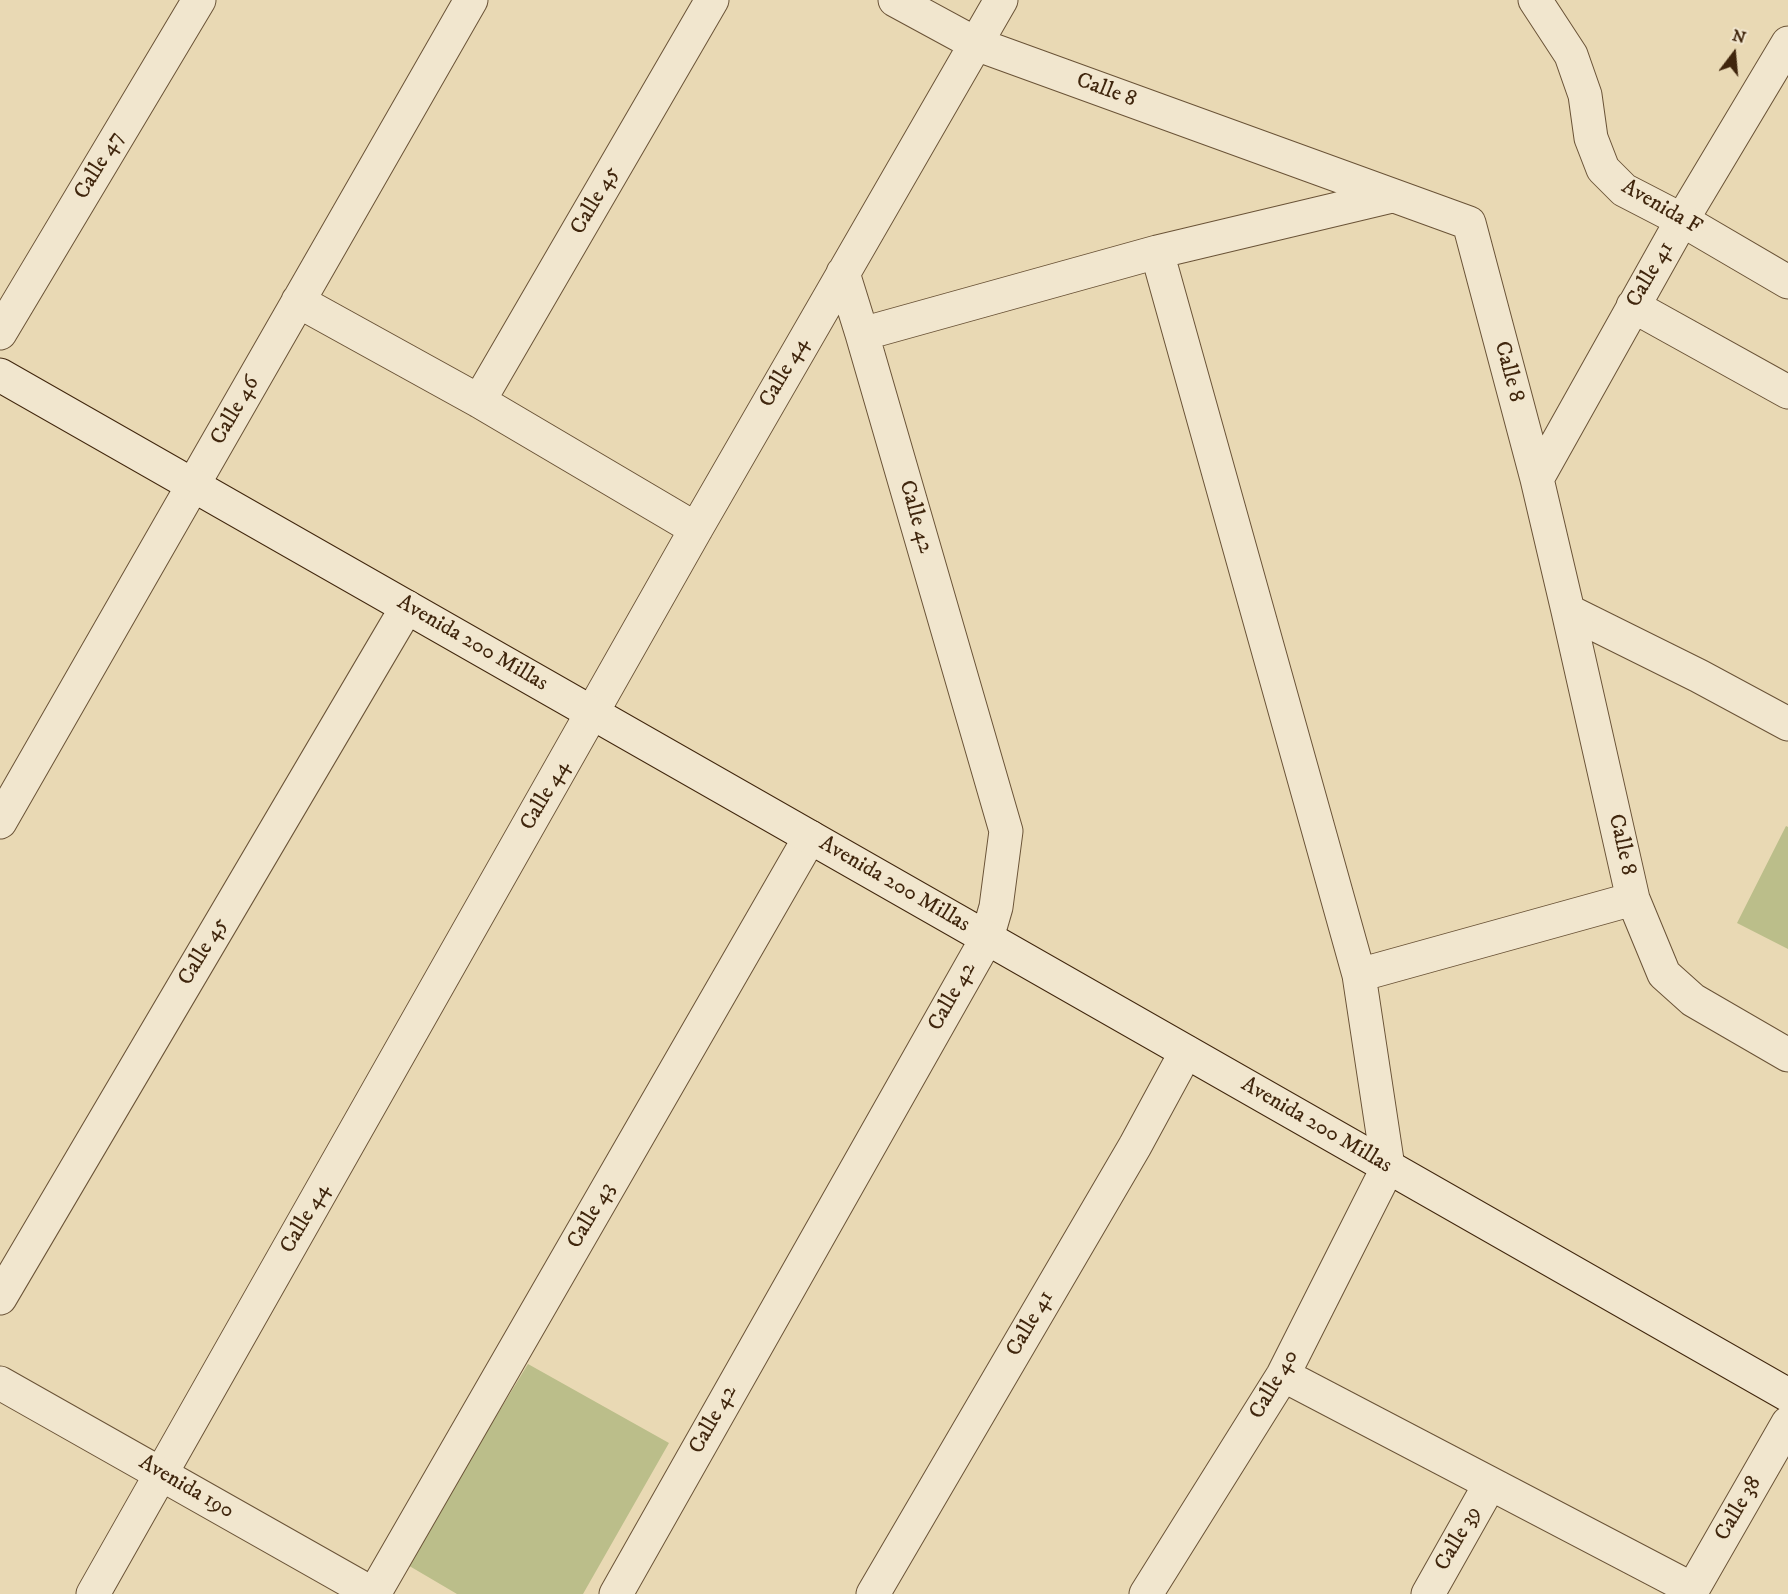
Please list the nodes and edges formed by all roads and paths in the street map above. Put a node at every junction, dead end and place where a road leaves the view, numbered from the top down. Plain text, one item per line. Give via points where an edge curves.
1 (199, 0) edge
2 (471, 0) edge
3 (712, 0) edge
4 (894, 0) edge
5 (1001, 0) edge
6 (1537, 0) edge
7 (1788, 43) edge
8 (976, 44) junction
9 (1392, 196) junction
10 (1682, 220) junction
11 (1156, 252) junction
12 (843, 273) junction
13 (1788, 282) edge
14 (298, 301) junction
15 (1633, 306) junction
16 (0, 333) edge
17 (862, 334) junction
18 (0, 375) edge
19 (1788, 392) edge
20 (479, 402) junction
21 (1537, 478) junction
22 (194, 486) junction
23 (696, 530) junction
24 (406, 607) junction
25 (1568, 611) junction
26 (593, 714) junction
27 (1788, 724) edge
28 (0, 822) edge
29 (810, 837) junction
30 (1633, 899) junction
31 (987, 938) junction
32 (1359, 975) junction
33 (1186, 1052) junction
34 (1788, 1055) edge
35 (1388, 1167) junction
36 (0, 1298) edge
37 (1283, 1375) junction
38 (0, 1383) edge
39 (1788, 1395) edge
40 (1788, 1423) edge
41 (161, 1474) junction
42 (1490, 1484) junction
43 (1691, 1592) edge
44 (93, 1594) edge
45 (374, 1594) edge
46 (616, 1594) edge
47 (873, 1594) edge
48 (1146, 1594) edge
49 (1428, 1594) edge

1 - 16 street, Calle 47
2 - 14 street, Calle 46
3 - 20 street, Calle 45
4 - 8 street, Calle 8
5 - 8 street, Calle 44
6 - 10 street, Avenida F via 1571,55 1585,95 1591,138 1603,169 1624,190
7 - 10 street, Calle 41
8 - 9 street, Calle 8
8 - 12 street, Calle 44
9 - 11 street
9 - 21 street, Calle 8 via 1469,223
10 - 13 street, Avenida F
10 - 15 street, Calle 41
11 - 17 street
11 - 32 street
12 - 17 street, Calle 42
12 - 23 street, Calle 44
14 - 20 street
14 - 22 street, Calle 46
15 - 19 street
15 - 21 street, Calle 41
17 - 31 street, Calle 42 via 1006,831 996,907
18 - 22 street, Avenida 200 Millas
20 - 23 street
21 - 25 street, Calle 8
22 - 24 street, Avenida 200 Millas
22 - 28 street, Calle 46
23 - 26 street, Calle 44
24 - 26 street, Avenida 200 Millas
24 - 36 street, Calle 45
25 - 27 street
25 - 30 street, Calle 8
26 - 29 street, Avenida 200 Millas
26 - 41 street, Calle 44
29 - 31 street, Avenida 200 Millas
29 - 45 street, Calle 43
30 - 32 street
30 - 34 street, Calle 8 via 1664,974 1693,1000
31 - 33 street, Avenida 200 Millas
31 - 46 street, Calle 42
32 - 35 street
33 - 35 street, Avenida 200 Millas
33 - 47 street, Calle 41
35 - 37 street, Calle 40
35 - 39 street, Avenida 200 Millas
37 - 42 street
37 - 48 street, Calle 40
38 - 41 street, Avenida 190
40 - 43 street, Calle 38
41 - 44 street, Calle 44
41 - 45 street, Avenida 190
42 - 43 street
42 - 49 street, Calle 39

